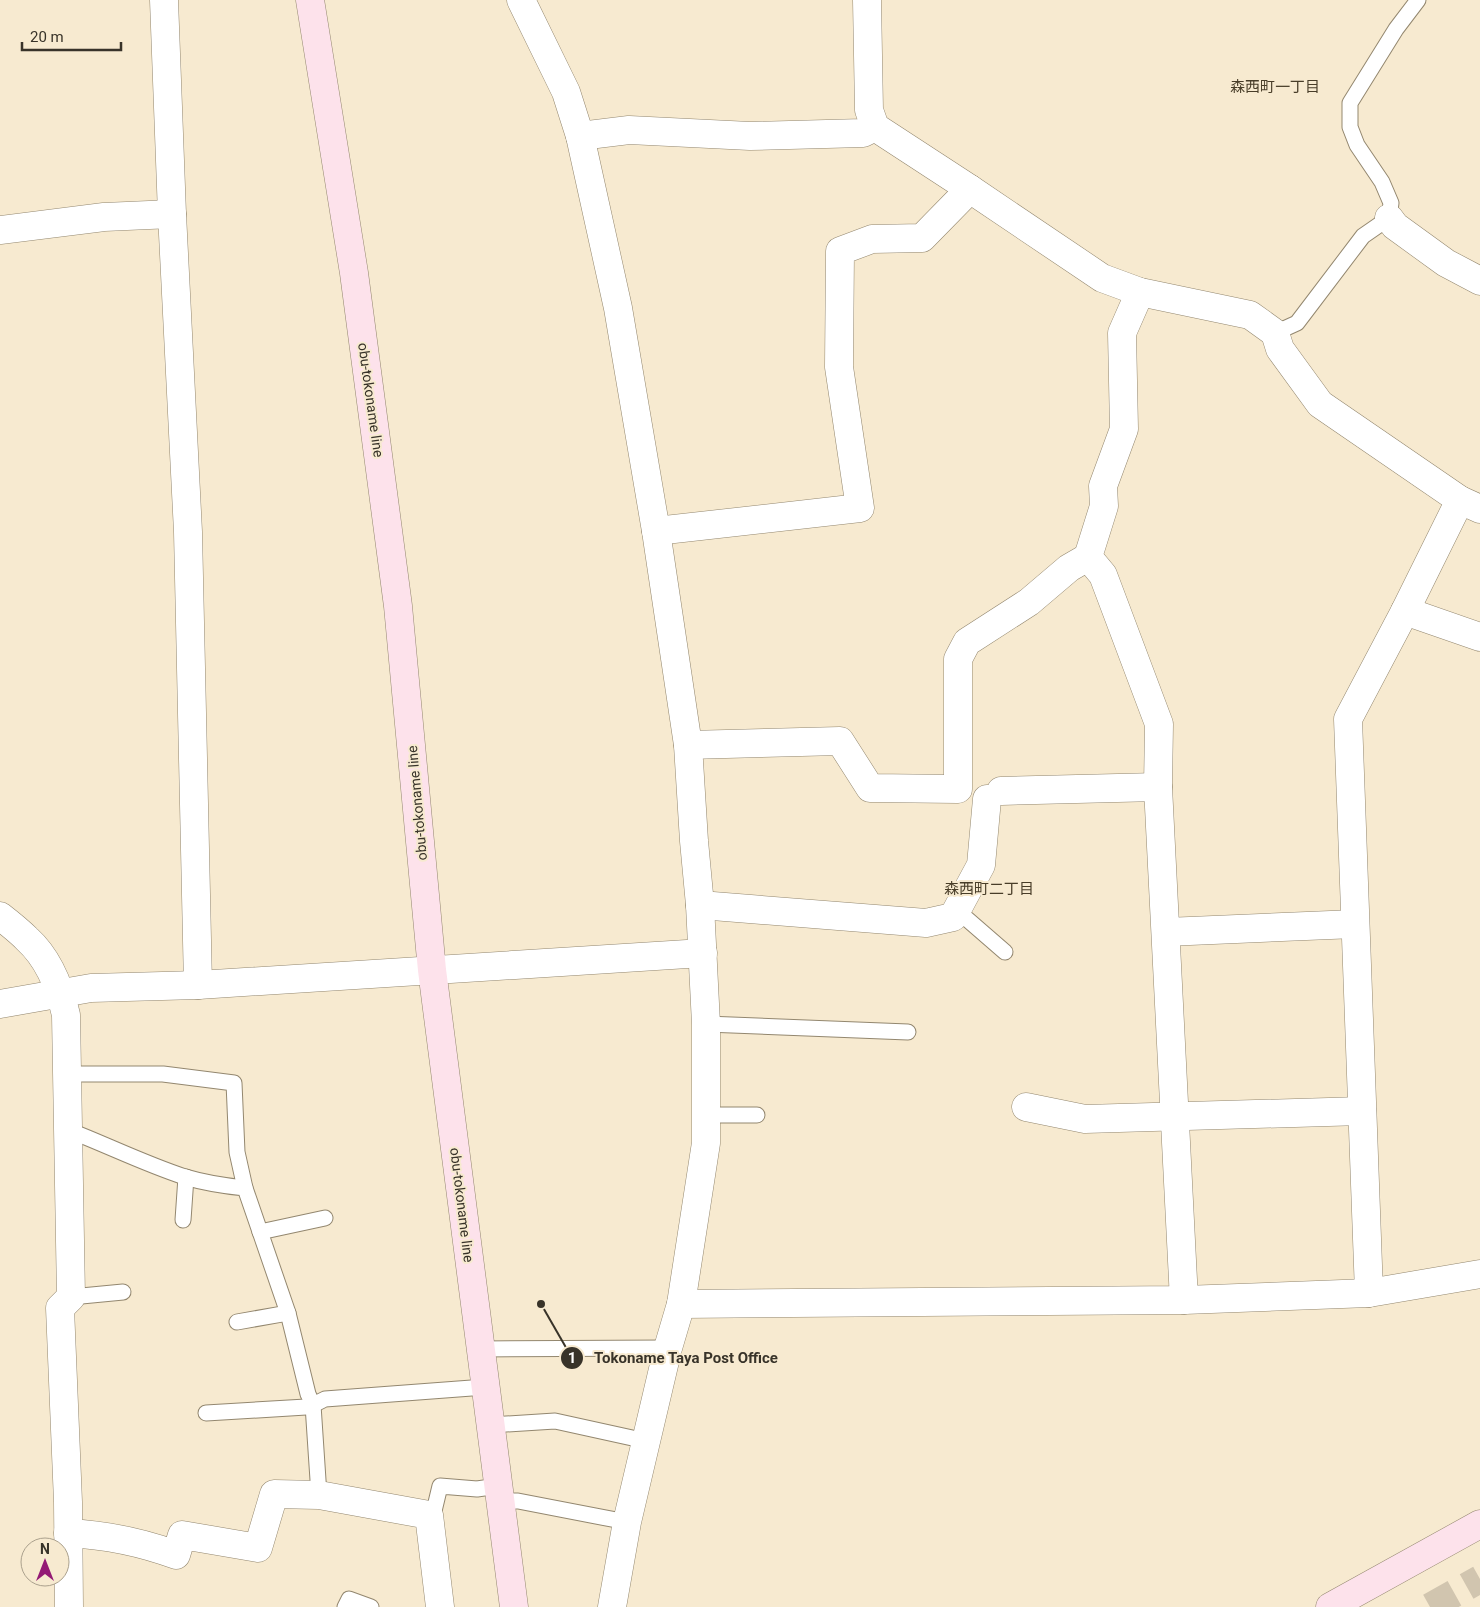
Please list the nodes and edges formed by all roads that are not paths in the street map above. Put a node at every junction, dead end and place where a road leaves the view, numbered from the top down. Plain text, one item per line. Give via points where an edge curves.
1 (164, 0) edge
2 (310, 0) edge
3 (521, 0) edge
4 (867, 0) edge
5 (1418, 0) edge
6 (875, 127) junction
7 (580, 136) junction
8 (970, 189) junction
9 (172, 214) junction
10 (1389, 218) junction
11 (0, 230) edge
12 (1480, 280) edge
13 (1140, 292) junction
14 (1275, 333) junction
15 (1470, 505) edge
16 (656, 531) junction
17 (1088, 556) junction
18 (1406, 612) junction
19 (1480, 637) edge
20 (688, 745) junction
21 (1158, 786) junction
22 (700, 904) junction
23 (0, 916) edge
24 (953, 917) junction
25 (1355, 924) junction
26 (1166, 932) junction
27 (1005, 952) dead end
28 (703, 953) junction
29 (432, 970) junction
30 (198, 985) junction
31 (61, 994) junction
32 (0, 1004) edge
33 (706, 1024) junction
34 (908, 1032) dead end
35 (67, 1074) junction
36 (1026, 1107) dead end
37 (1362, 1111) junction
38 (705, 1115) junction
39 (757, 1115) dead end
40 (1175, 1118) junction
41 (68, 1130) junction
42 (186, 1177) junction
43 (246, 1188) junction
44 (325, 1218) dead end
45 (183, 1220) dead end
46 (260, 1232) junction
47 (1480, 1274) edge
48 (123, 1292) dead end
49 (1369, 1293) junction
50 (71, 1297) junction
51 (1184, 1300) junction
52 (680, 1304) junction
53 (288, 1313) junction
54 (237, 1322) dead end
55 (668, 1348) junction
56 (480, 1349) junction
57 (485, 1387) junction
58 (313, 1405) junction
59 (206, 1413) dead end
60 (490, 1425) junction
61 (646, 1441) junction
62 (499, 1494) junction
63 (319, 1495) junction
64 (429, 1516) junction
65 (627, 1522) junction
66 (1480, 1524) edge
67 (68, 1533) junction
68 (68, 1607) edge
69 (345, 1607) edge
70 (371, 1607) edge
71 (440, 1607) edge
72 (514, 1607) edge
73 (612, 1607) edge
74 (1330, 1607) edge

1 - 9 street
2 - 29 main road, obu-tokoname line via 354,273 398,606
3 - 7 street via 566,92
4 - 6 street via 869,110
5 - 10 lane via 1396,28 1350,103 1350,127 1357,145 1382,182 1390,203
6 - 7 street via 863,133 760,136 629,130
6 - 8 street
7 - 16 street via 618,308
8 - 13 street via 1102,278
8 - 16 street via 922,238 872,239 840,251 839,367 860,508
9 - 11 street via 104,217
9 - 30 street via 188,532
10 - 12 street via 1395,226 1446,263
10 - 14 lane via 1363,236 1297,323
13 - 14 street via 1250,315
13 - 17 street via 1122,333 1124,429 1103,486 1104,506
14 - 15 street via 1280,348 1320,404
15 - 18 street
16 - 20 street
17 - 20 street via 1029,602 967,642 958,659 958,789 870,788 840,741
17 - 21 street via 1103,575 1160,724
18 - 19 street
18 - 25 street via 1348,719
20 - 22 street
21 - 24 street via 994,795 981,865
21 - 26 street
22 - 24 street via 926,923
22 - 28 street
23 - 31 street via 29,940 44,960
24 - 27 lane via 967,919
25 - 26 street
25 - 37 street
26 - 40 street
28 - 29 street
28 - 33 street
29 - 30 street
29 - 56 main road, obu-tokoname line
30 - 31 street via 91,988
31 - 32 street
31 - 35 street via 66,1015
33 - 34 lane
33 - 38 street
35 - 41 street
35 - 43 lane via 163,1074 234,1083 237,1152
36 - 40 street via 1085,1119
37 - 40 street
37 - 49 street
38 - 39 lane
38 - 52 street via 706,1143
40 - 51 street
41 - 42 lane
41 - 50 street
42 - 43 lane
42 - 45 lane
43 - 46 lane
44 - 46 lane
46 - 53 lane
47 - 49 street
48 - 50 lane
49 - 51 street
50 - 67 street via 60,1308
51 - 52 street
52 - 55 street
53 - 54 lane
53 - 58 lane
55 - 56 lane
55 - 61 street
56 - 57 main road, obu-tokoname line
57 - 58 lane via 325,1399
57 - 60 main road, obu-tokoname line
58 - 59 lane
58 - 63 lane
60 - 61 lane via 555,1421
60 - 62 main road, obu-tokoname line
61 - 65 street
62 - 64 lane via 440,1486 434,1510
62 - 65 lane via 518,1501
62 - 72 main road, obu-tokoname line
63 - 64 street
63 - 67 street via 274,1494 258,1548 182,1535 176,1555 113,1538
64 - 71 street
65 - 73 street
66 - 74 main road
67 - 68 street
69 - 70 lane via 349,1600

